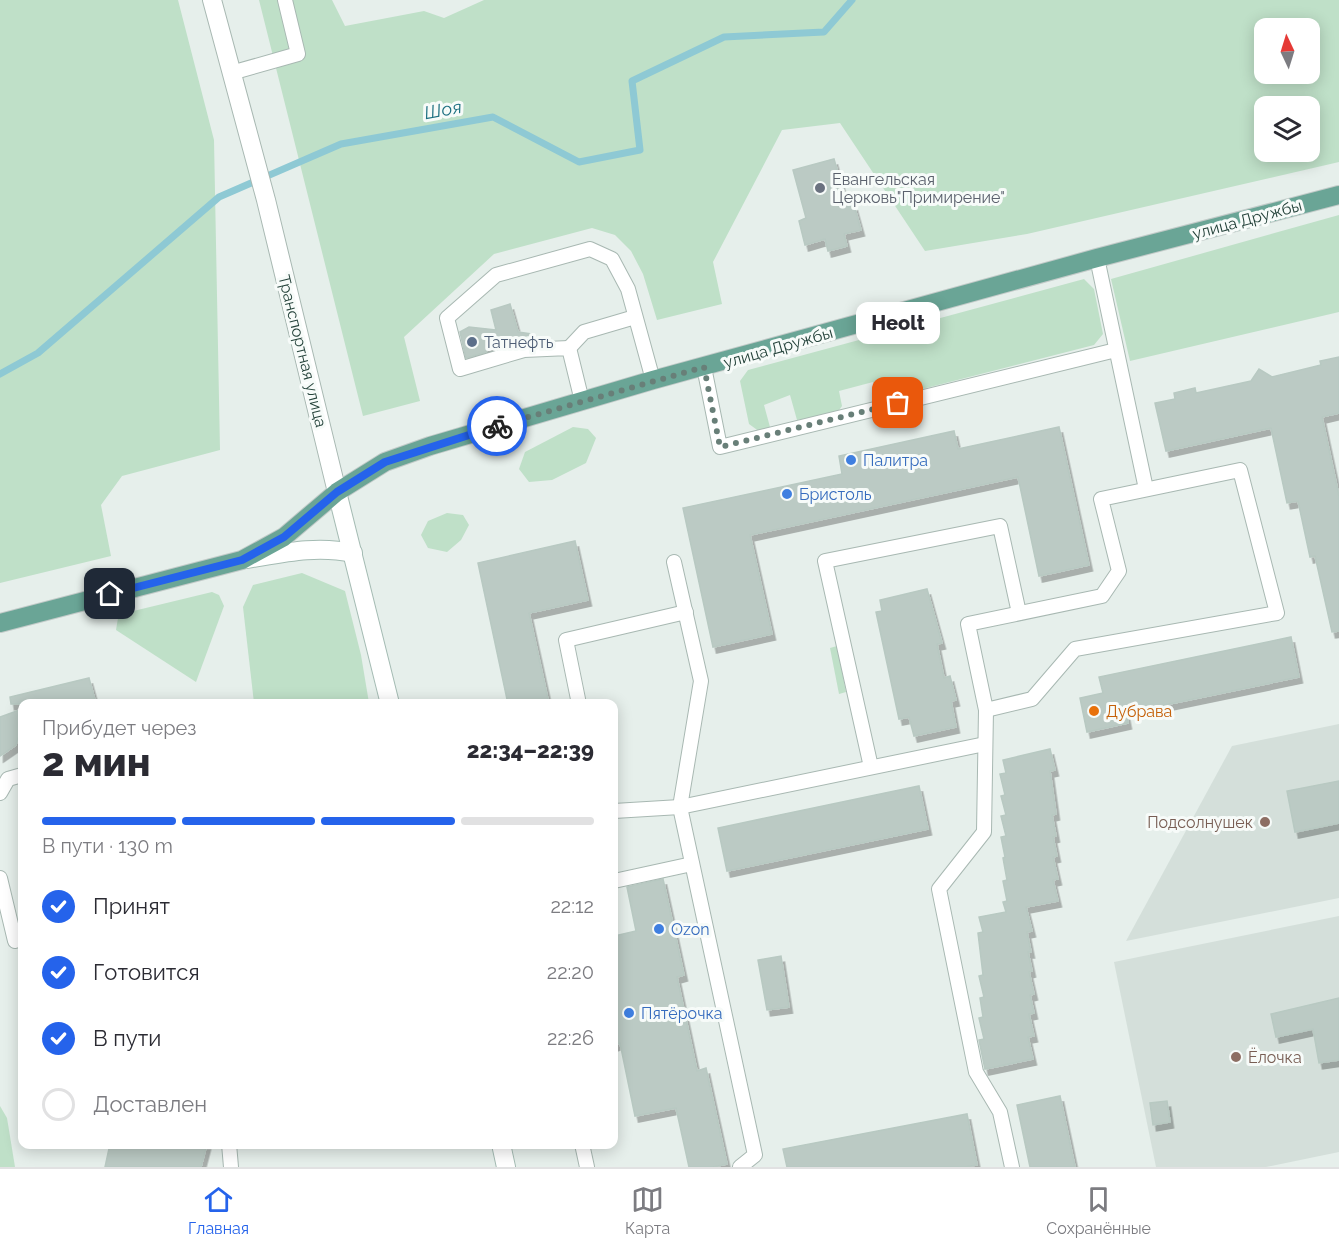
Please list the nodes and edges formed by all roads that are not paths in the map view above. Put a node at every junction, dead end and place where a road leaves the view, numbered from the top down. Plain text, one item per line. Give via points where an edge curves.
1 (212, 0) edge
2 (285, 0) edge
3 (231, 73) junction
4 (1339, 195) edge
5 (1096, 258) junction
6 (635, 317) junction
7 (569, 348) junction
8 (1116, 350) junction
9 (704, 367) junction
10 (653, 380) junction
11 (582, 401) junction
12 (1146, 489) junction
13 (337, 492) junction
14 (352, 553) junction
15 (242, 560) junction
16 (674, 562) dead end
17 (686, 612) junction
18 (1019, 613) junction
19 (0, 623) edge
20 (389, 699) edge
21 (578, 699) edge
22 (986, 710) junction
23 (985, 744) junction
24 (871, 767) junction
25 (18, 776) edge
26 (0, 793) edge
27 (680, 807) junction
28 (618, 812) edge
29 (692, 864) junction
30 (0, 878) edge
31 (618, 880) edge
32 (15, 941) dead end
33 (229, 1149) edge
34 (502, 1149) edge
35 (583, 1149) edge
36 (231, 1167) edge
37 (506, 1167) edge
38 (588, 1167) edge
39 (740, 1167) edge
40 (1012, 1167) edge

1 - 3 street, Транспортная улица
2 - 3 lane via 298,54
3 - 13 street, Транспортная улица
4 - 5 main road, улица Дружбы
5 - 8 lane
5 - 9 main road, улица Дружбы
6 - 7 lane via 584,332
6 - 7 lane via 628,289 612,258 591,249 496,275 447,318 460,369 524,350
6 - 10 lane
7 - 11 lane
8 - 9 lane via 720,447
8 - 12 lane
9 - 10 main road, улица Дружбы
10 - 11 main road, улица Дружбы
11 - 13 main road, улица Дружбы via 385,462
12 - 18 lane via 1101,499 1119,571 1102,596
12 - 22 lane via 1240,470 1277,613 1075,649 1032,699
13 - 14 street, Транспортная улица
13 - 15 main road, улица Дружбы via 284,537
14 - 15 street via 304,549
14 - 20 street, Транспортная улица
15 - 19 main road, улица Дружбы
16 - 17 lane
17 - 21 lane via 566,640
17 - 27 lane via 701,681
18 - 22 lane via 968,624
18 - 24 lane via 1000,526 825,561
22 - 23 lane
23 - 24 lane
23 - 40 lane via 984,832 939,889 976,1072 1000,1112
24 - 27 lane
25 - 26 lane via 8,779
27 - 28 lane
27 - 29 lane
29 - 31 lane
29 - 39 lane via 754,1155
30 - 32 lane
33 - 36 lane
34 - 37 street
35 - 38 lane

